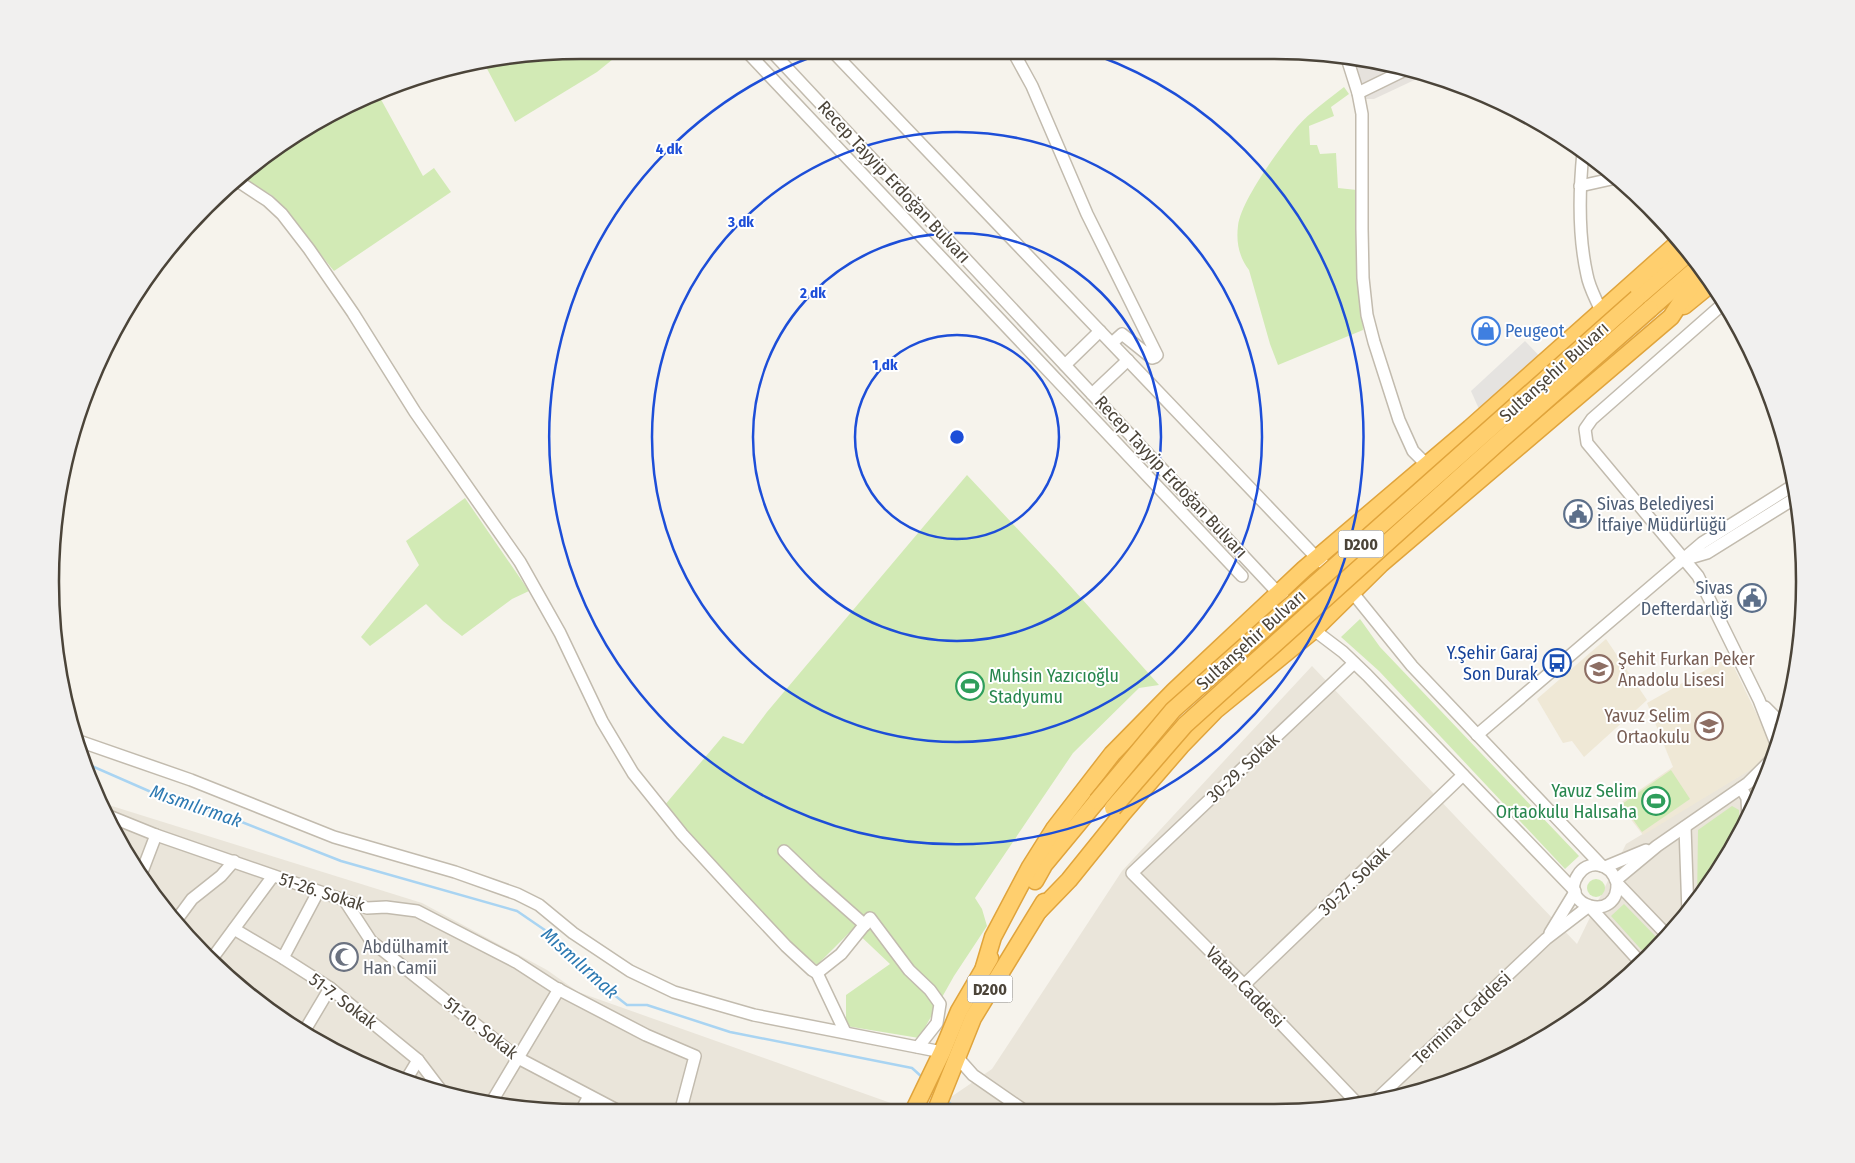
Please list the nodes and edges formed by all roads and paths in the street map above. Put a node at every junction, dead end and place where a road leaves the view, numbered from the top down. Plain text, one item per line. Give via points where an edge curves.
1 (754, 59) edge
2 (779, 59) edge
3 (841, 59) edge
4 (1018, 59) edge
5 (1349, 64) edge
6 (1397, 74) edge
7 (1358, 93) junction
8 (1582, 160) edge
9 (1608, 180) edge
10 (242, 184) edge
11 (1580, 186) junction
12 (1674, 246) edge
13 (1684, 258) edge
14 (1693, 270) edge
15 (1697, 276) edge
16 (1706, 288) edge
17 (1644, 304) junction
18 (1718, 308) edge
19 (1601, 311) junction
20 (1671, 316) junction
21 (1100, 331) junction
22 (1112, 343) junction
23 (1128, 360) junction
24 (1065, 365) junction
25 (1078, 378) junction
26 (1065, 388) junction
27 (1092, 394) junction
28 (1427, 465) junction
29 (1788, 489) edge
30 (1790, 501) edge
31 (1318, 558) junction
32 (1683, 560) junction
33 (1242, 576) dead end
34 (1354, 593) junction
35 (1279, 594) junction
36 (1314, 630) junction
37 (1354, 663) junction
38 (1759, 700) junction
39 (1777, 719) edge
40 (1476, 735) junction
41 (1773, 736) edge
42 (84, 743) edge
43 (1761, 770) edge
44 (1463, 776) junction
45 (1757, 779) edge
46 (1744, 786) junction
47 (1747, 802) edge
48 (116, 819) edge
49 (1685, 827) junction
50 (156, 835) junction
51 (1656, 846) junction
52 (784, 851) dead end
53 (234, 861) junction
54 (1604, 866) junction
55 (144, 867) edge
56 (1132, 873) joint
57 (273, 876) junction
58 (1616, 882) junction
59 (318, 892) junction
60 (1575, 892) junction
61 (345, 901) junction
62 (1688, 901) edge
63 (1590, 907) junction
64 (1039, 911) junction
65 (180, 916) edge
66 (865, 925) junction
67 (234, 929) junction
68 (1662, 931) edge
69 (1546, 939) junction
70 (216, 955) edge
71 (284, 958) junction
72 (1636, 958) edge
73 (984, 967) junction
74 (817, 972) junction
75 (1244, 986) junction
76 (330, 988) junction
77 (559, 989) junction
78 (307, 1026) edge
79 (845, 1032) junction
80 (918, 1048) junction
81 (518, 1058) junction
82 (418, 1060) junction
83 (946, 1062) junction
84 (409, 1075) edge
85 (436, 1083) edge
86 (1385, 1092) edge
87 (588, 1096) junction
88 (495, 1097) edge
89 (1352, 1098) edge
90 (584, 1104) edge
91 (604, 1104) edge
92 (683, 1104) edge
93 (918, 1104) edge
94 (937, 1104) edge
95 (1015, 1104) edge

1 - 26 street
2 - 24 street, Recep Tayyip Erdoğan Bulvarı
3 - 21 street
4 - 22 street via 1091,222 1156,355 1152,358 1122,334
5 - 7 street
6 - 7 street
7 - 28 street via 1362,114 1363,278 1367,315 1399,420 1413,451
8 - 11 street
9 - 11 street
10 - 74 street via 282,214 309,249 415,412 520,562 560,633 602,721 633,773 682,834 738,895 786,946
11 - 19 street via 1580,222 1587,276
12 - 19 highway
13 - 17 highway, Sultanşehir Bulvarı / D200
14 - 17 highway, Sultanşehir Bulvarı / D200
15 - 20 highway
16 - 20 highway
17 - 64 highway, Sultanşehir Bulvarı / D200, bridge via 1492,448 1185,725 1112,808 1060,876
17 - 73 highway, Sultanşehir Bulvarı / D200, bridge via 1173,710 1044,865
18 - 32 street via 1592,419 1585,429 1588,443
19 - 28 highway
20 - 34 highway via 1381,564
21 - 22 street
21 - 24 street
22 - 23 street
23 - 27 street
23 - 31 street
24 - 25 street, Recep Tayyip Erdoğan Bulvarı
25 - 26 street
25 - 27 street, Recep Tayyip Erdoğan Bulvarı
26 - 33 street
27 - 35 street, Recep Tayyip Erdoğan Bulvarı
28 - 31 highway
29 - 32 street via 1702,543
30 - 32 street via 1707,553
31 - 34 street
31 - 35 highway
32 - 38 street via 1698,576
32 - 40 street
34 - 36 highway
34 - 40 street via 1412,666
35 - 36 street, Recep Tayyip Erdoğan Bulvarı
35 - 73 highway via 1174,691 1112,754 1054,829 1030,867 993,937
36 - 37 street, Recep Tayyip Erdoğan Bulvarı
36 - 64 highway via 1210,716
37 - 44 street, Recep Tayyip Erdoğan Bulvarı
37 - 56 street, 30-29. Sokak
38 - 39 street
38 - 41 street
40 - 54 street
42 - 79 street via 191,780 334,836 517,894 539,905 573,933 630,971 674,992 754,1015
43 - 46 street
44 - 60 street, Recep Tayyip Erdoğan Bulvarı
44 - 75 street, 30-27. Sokak
45 - 46 street
46 - 47 street
46 - 49 street
48 - 50 street, 51-26. Sokak
49 - 51 street
49 - 62 street
50 - 53 street, 51-26. Sokak
50 - 55 street
51 - 54 street
51 - 58 street
52 - 66 street
53 - 57 street, 51-26. Sokak
53 - 65 street via 192,899
54 - 58 street via 1613,873
54 - 60 street via 1590,866 1581,871 1575,880
56 - 75 street, Vatan Caddesi
57 - 59 street, 51-26. Sokak
57 - 67 street
58 - 63 street via 1616,893 1610,902 1602,907
58 - 68 street
59 - 61 street, 51-26. Sokak
59 - 71 street
60 - 63 street via 1580,901
60 - 69 street, Terminal Caddesi
61 - 77 street, 51-26. Sokak via 367,908 417,911 516,962
61 - 81 street, 51-10. Sokak via 370,941
63 - 69 street, Terminal Caddesi
63 - 72 street
64 - 83 highway, Sultanşehir Bulvarı / D200
66 - 74 street via 841,954
66 - 80 street via 870,918 909,970 940,1004 937,1023
67 - 70 street
67 - 71 street, 51-7. Sokak
69 - 86 street, Terminal Caddesi
71 - 76 street, 51-7. Sokak
73 - 83 highway, Sultanşehir Bulvarı / D200 via 959,1011
74 - 79 street
75 - 89 street, Vatan Caddesi
76 - 78 street
76 - 82 street, 51-7. Sokak
77 - 81 street
77 - 92 street, 51-26. Sokak via 646,1035 695,1056
79 - 80 street
80 - 83 street
81 - 87 street, 51-10. Sokak
81 - 88 street
82 - 84 street
82 - 85 street, 51-7. Sokak
83 - 93 highway, Sultanşehir Bulvarı / D200
83 - 94 highway, Sultanşehir Bulvarı / D200
83 - 95 street via 973,1075
87 - 90 street
87 - 91 street, 51-10. Sokak

